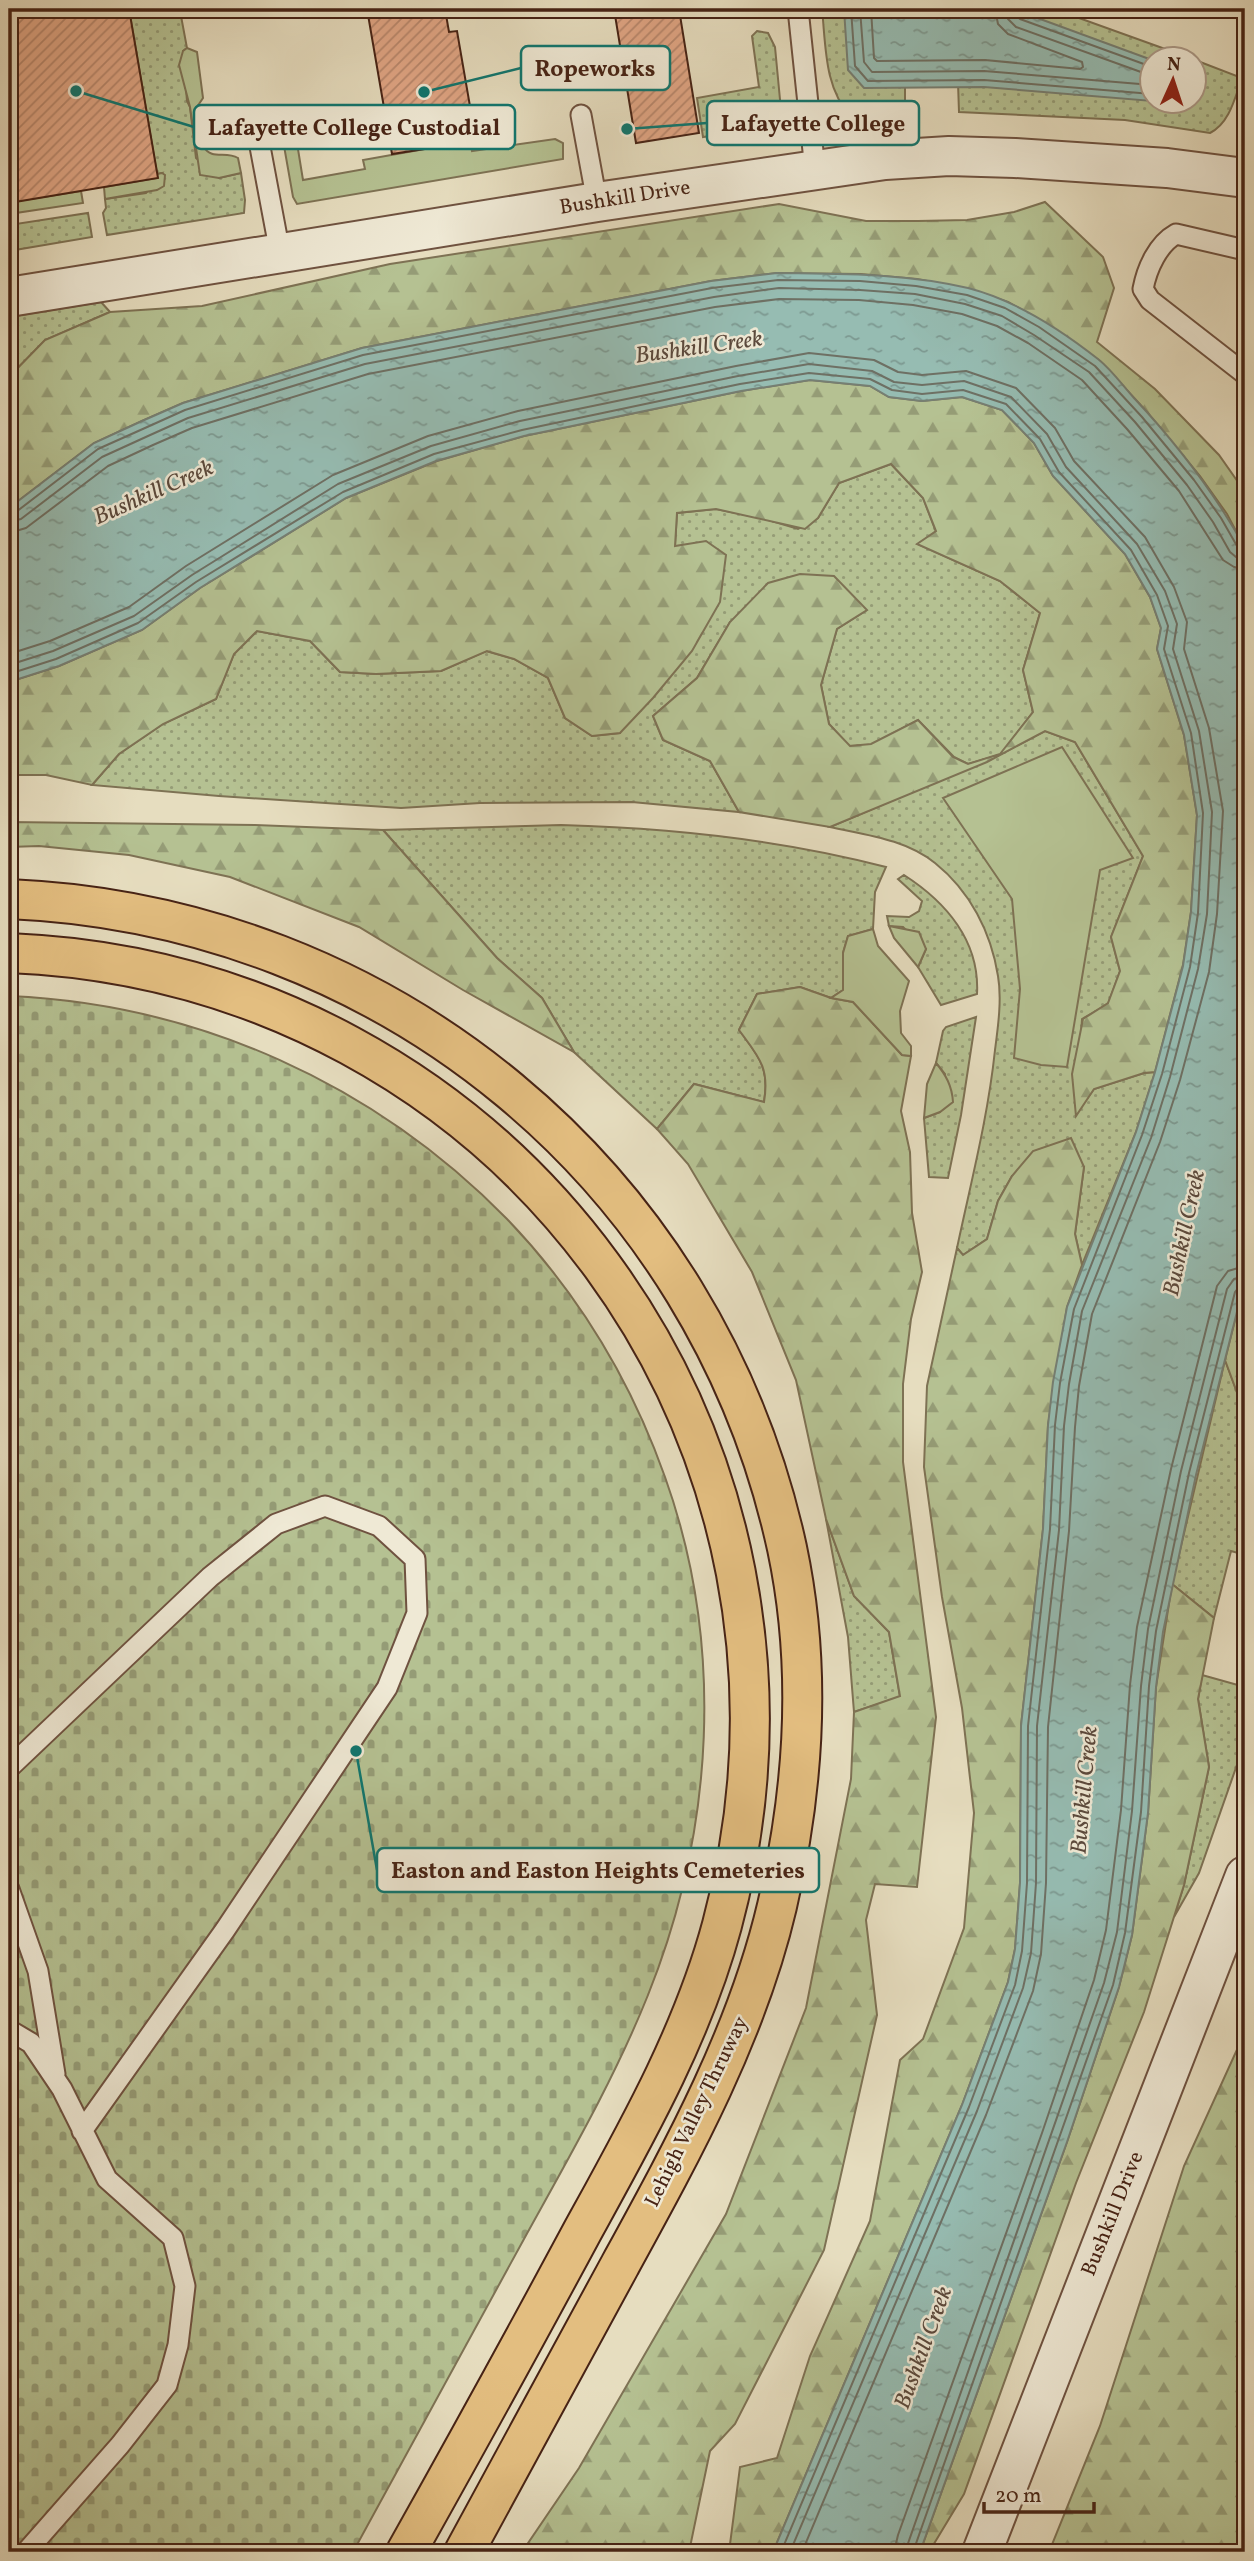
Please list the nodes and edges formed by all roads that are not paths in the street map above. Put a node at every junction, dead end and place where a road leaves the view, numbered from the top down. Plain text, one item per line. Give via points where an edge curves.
1 (798, 9) edge
2 (581, 115) dead end
3 (255, 120) dead end
4 (815, 170) junction
5 (1245, 172) edge
6 (597, 202) junction
7 (1245, 250) edge
8 (280, 253) junction
9 (9, 297) edge
10 (1245, 374) edge
11 (9, 899) edge
12 (9, 953) edge
13 (9, 1768) edge
14 (1245, 1876) edge
15 (9, 1889) edge
16 (9, 2030) edge
17 (57, 2082) junction
18 (82, 2131) junction
19 (26, 2552) edge
20 (406, 2552) edge
21 (464, 2552) edge
22 (982, 2552) edge

1 - 4 lane
2 - 6 lane
3 - 8 lane
4 - 5 street, Bushkill Drive via 961,156
4 - 6 street, Bushkill Drive
6 - 8 street, Bushkill Drive
7 - 10 lane via 1176,234 1164,240 1143,289 1150,300
8 - 9 street, Bushkill Drive
11 - 21 highway, Lehigh Valley Thruway via 136,914 256,945 386,1005 500,1081 586,1162 662,1256 723,1363 771,1486 797,1611 802,1726 789,1853 761,1966 737,2033 682,2152
12 - 20 highway via 126,966 250,1000 369,1056 467,1122 554,1206 618,1287 648,1334 698,1442 732,1549 744,1618 750,1742 736,1868 706,1977 637,2130
13 - 18 lane via 210,1577 276,1524 325,1506 379,1526 415,1559 417,1613 387,1688 225,1930
14 - 22 street, Bushkill Drive
15 - 17 lane via 38,1971
16 - 17 lane via 31,2043
17 - 18 lane
18 - 19 lane via 107,2179 173,2238 185,2286 178,2345 167,2385

